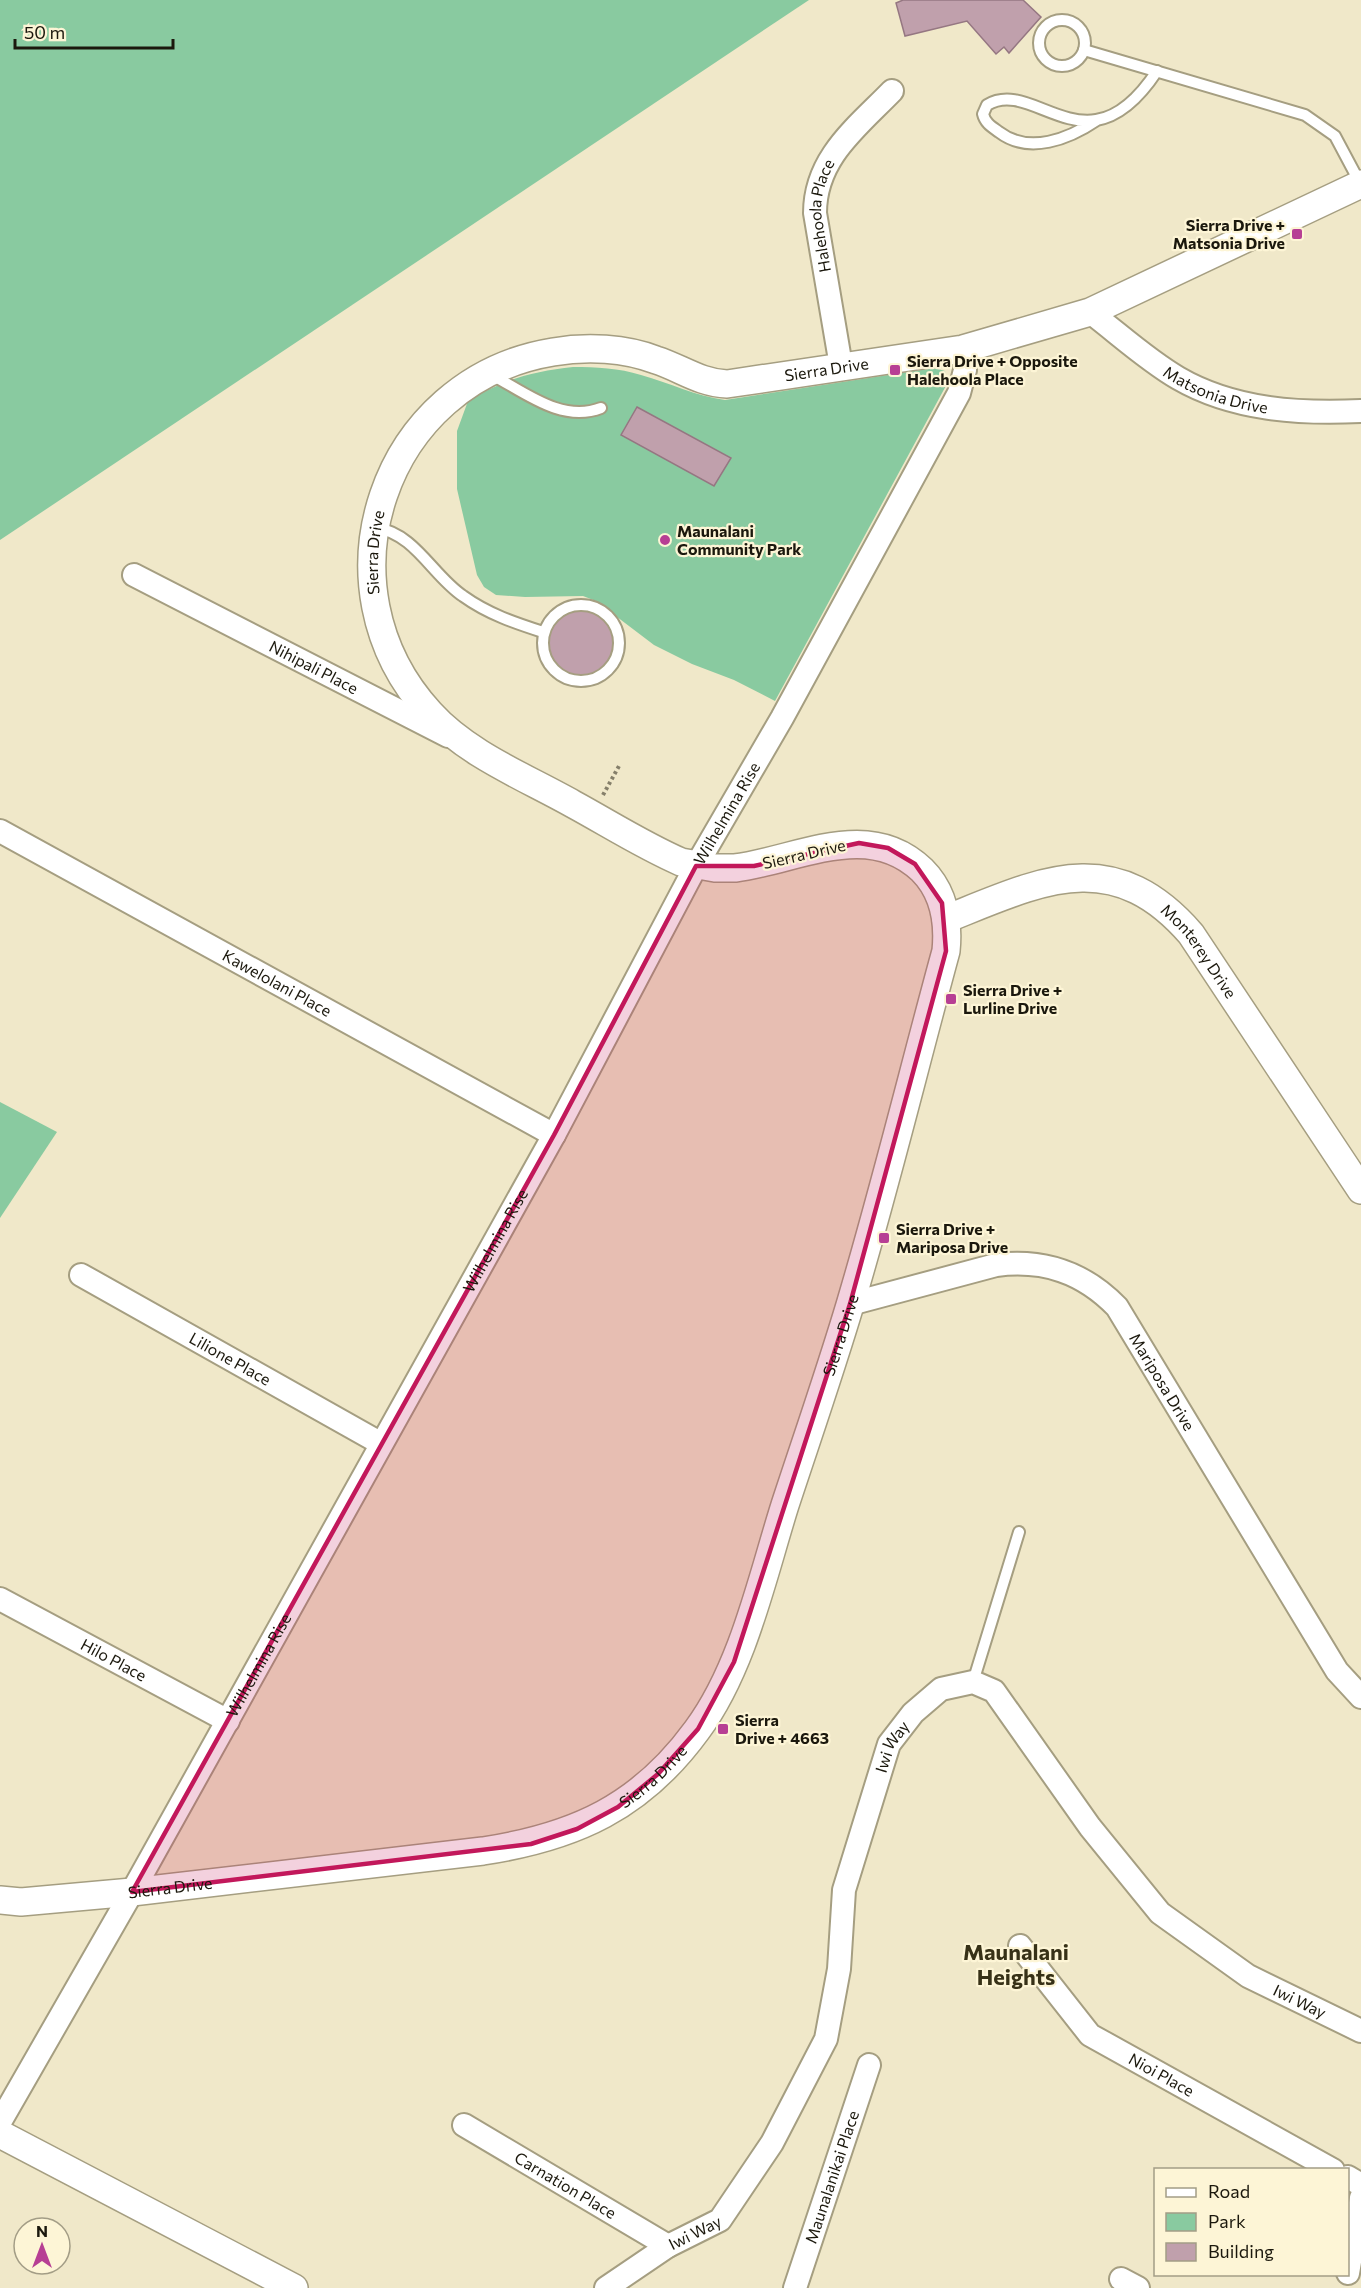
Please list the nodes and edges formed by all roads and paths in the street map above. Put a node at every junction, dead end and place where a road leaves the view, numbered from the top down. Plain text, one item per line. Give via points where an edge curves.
1 (1084, 50) junction
2 (1157, 71) junction
3 (892, 91) dead end
4 (1097, 120) junction
5 (1361, 184) edge
6 (1090, 312) junction
7 (963, 349) junction
8 (842, 366) junction
9 (489, 373) junction
10 (602, 408) dead end
11 (1361, 411) edge
12 (374, 528) junction
13 (134, 575) dead end
14 (543, 633) junction
15 (494, 760) junction
16 (619, 766) dead end
17 (600, 801) dead end
18 (0, 831) edge
19 (696, 866) junction
20 (946, 919) junction
21 (554, 1135) junction
22 (1361, 1190) edge
23 (81, 1275) dead end
24 (850, 1304) junction
25 (380, 1443) junction
26 (1019, 1532) dead end
27 (0, 1599) edge
28 (973, 1682) junction
29 (1361, 1697) edge
30 (228, 1721) junction
31 (132, 1892) junction
32 (0, 1900) edge
33 (1020, 1946) dead end
34 (1361, 2031) edge
35 (869, 2065) dead end
36 (0, 2122) edge
37 (464, 2124) dead end
38 (0, 2134) edge
39 (1331, 2168) edge
40 (1361, 2198) edge
41 (668, 2246) junction
42 (1349, 2263) edge
43 (294, 2288) edge
44 (606, 2288) edge
45 (795, 2288) edge

1 - 1 lane via 1083,34 1073,22 1049,23 1040,36 1040,52 1051,64 1075,63
1 - 2 lane
2 - 4 lane via 1138,96
2 - 5 lane via 1316,120 1343,147
3 - 8 street, Halehoola Place via 830,157 816,190 815,213
4 - 4 lane via 1073,120 1006,100 991,103 983,114 988,124 1006,138 1028,143 1062,139
5 - 6 street, Sierra Drive
6 - 7 street, Sierra Drive
6 - 11 street, Matsonia Drive via 1179,378 1242,405
7 - 8 street, Sierra Drive
7 - 19 street, Wilhelmina Rise via 965,370 959,393 782,718
8 - 9 street, Sierra Drive via 717,384 656,360 606,349 580,349 529,357
9 - 10 lane via 558,410 580,414
9 - 12 street, Sierra Drive via 439,408 406,447 383,494
12 - 14 lane via 403,538 450,586 480,607
12 - 15 street, Sierra Drive via 373,598 395,664 430,714
13 - 15 street, Nihipali Place
14 - 14 lane via 544,656 559,675 570,680 582,682 604,674 618,654 617,630 602,611 591,606 579,604 557,612
15 - 19 street, Sierra Drive via 666,856
16 - 17 path
18 - 21 street, Kawelolani Place
19 - 20 street, Sierra Drive via 735,868 844,844 874,844 902,855 927,875
19 - 21 street, Wilhelmina Rise
20 - 22 street, Monterey Drive via 1027,886 1070,878 1113,882 1156,902 1191,934
20 - 24 street, Sierra Drive via 946,951
21 - 25 street, Wilhelmina Rise
23 - 25 street, Lilione Place
24 - 29 street, Mariposa Drive via 1015,1263 1062,1270 1104,1293 1117,1306 1337,1671
24 - 31 street, Sierra Drive via 734,1662 698,1729 658,1774 618,1807 577,1829 531,1844
25 - 30 street, Wilhelmina Rise
26 - 28 lane
27 - 30 street, Hilo Place
28 - 34 street, Iwi Way via 994,1691 1090,1827 1160,1912 1248,1976
28 - 41 street, Iwi Way via 941,1689 913,1713 889,1744 844,1890 839,1969 826,2039 772,2143 720,2220
30 - 31 street, Wilhelmina Rise
31 - 32 street, Sierra Drive via 21,1902
31 - 36 street, Wilhelmina Rise
33 - 39 street, Nioi Place via 1090,2035
35 - 45 street, Maunalanikai Place
37 - 41 street, Carnation Place
38 - 43 street
40 - 42 street
41 - 44 street, Iwi Way

